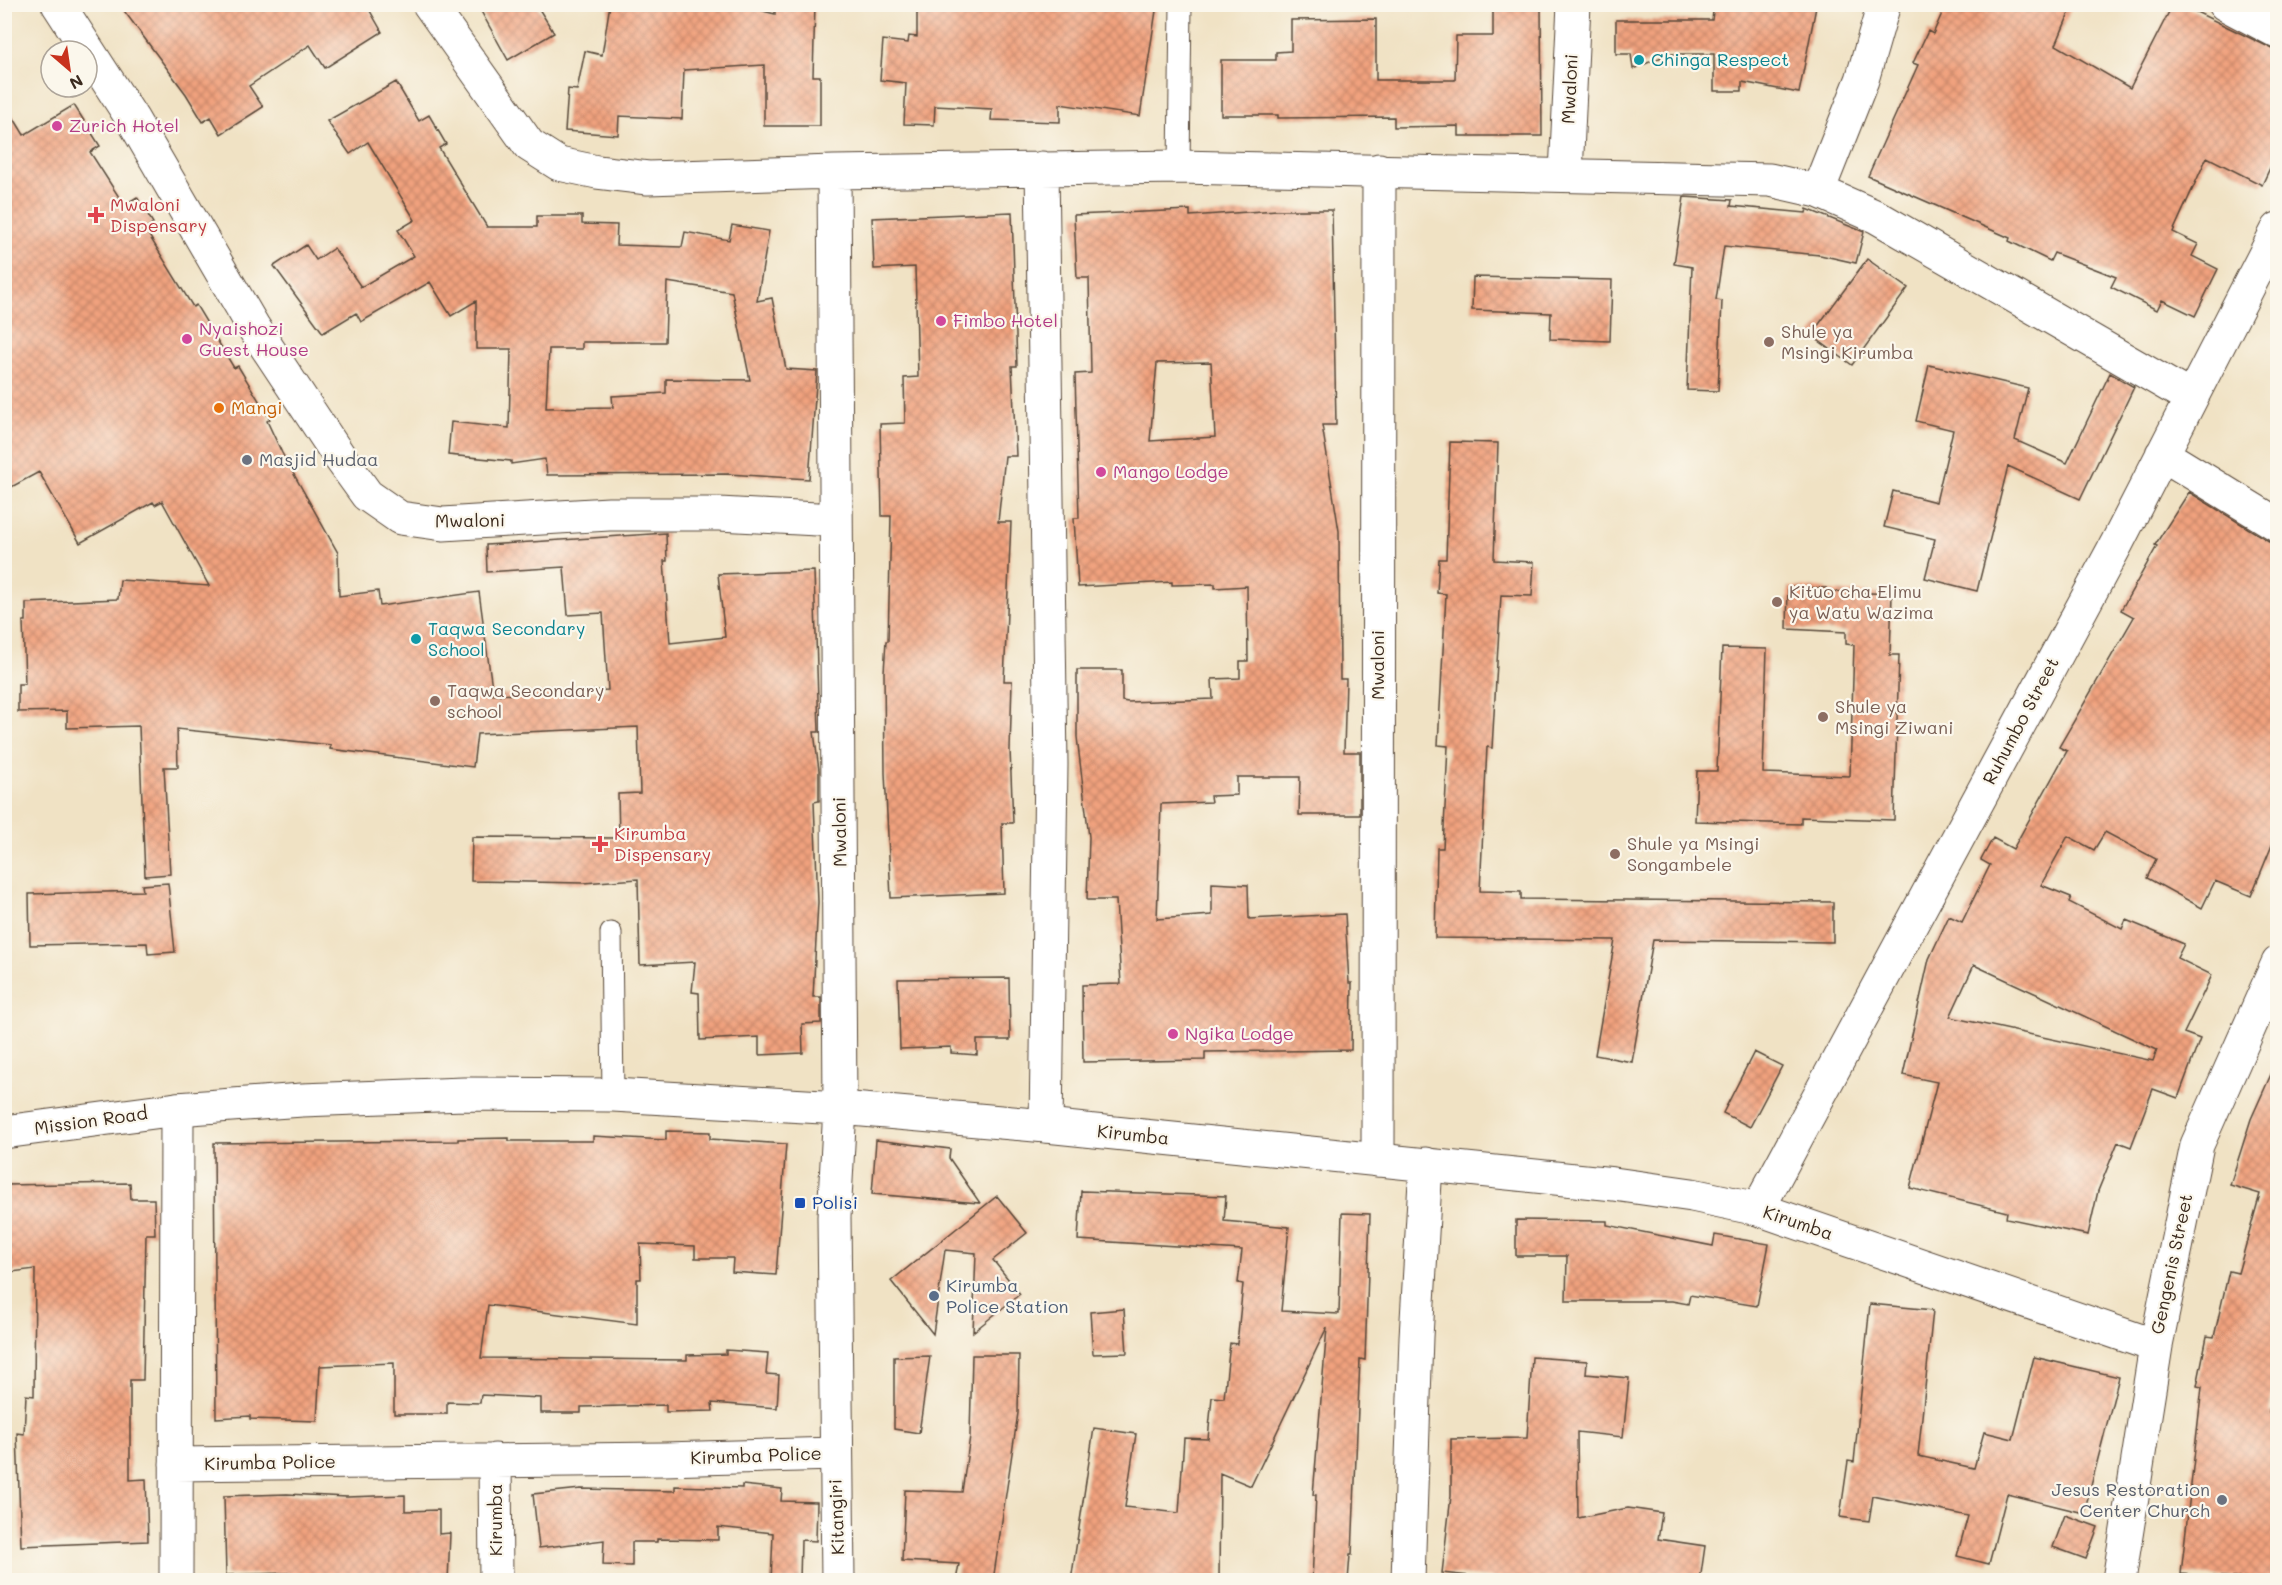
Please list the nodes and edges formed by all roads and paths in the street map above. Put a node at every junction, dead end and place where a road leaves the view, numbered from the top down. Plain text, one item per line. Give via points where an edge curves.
1 (58, 4) edge
2 (429, 4) edge
3 (1181, 4) edge
4 (1574, 4) edge
5 (1884, 4) edge
6 (2226, 4) edge
7 (2277, 32) edge
8 (1179, 167) junction
9 (1042, 168) junction
10 (1379, 170) junction
11 (834, 172) junction
12 (1566, 174) junction
13 (1818, 190) junction
14 (2277, 229) edge
15 (2192, 398) junction
16 (2162, 454) junction
17 (836, 520) junction
18 (2277, 525) edge
19 (611, 933) dead end
20 (2277, 963) edge
21 (613, 1095) junction
22 (840, 1108) junction
23 (177, 1109) junction
24 (1046, 1126) junction
25 (4, 1132) edge
26 (1378, 1160) junction
27 (1426, 1164) junction
28 (1758, 1209) junction
29 (2156, 1346) junction
30 (835, 1454) junction
31 (495, 1460) junction
32 (176, 1464) junction
33 (176, 1581) edge
34 (496, 1581) edge
35 (838, 1581) edge
36 (1408, 1581) edge
37 (2119, 1581) edge

1 - 17 street, Mwaloni via 133,120 254,328 367,495 400,518 443,524 609,514
2 - 11 street via 529,145 559,164 648,178
3 - 8 lane
4 - 12 street, Mwaloni
5 - 13 street via 1862,80
6 - 7 street
8 - 9 street
8 - 10 street
9 - 11 street
9 - 24 street via 1051,753
10 - 12 street
10 - 26 street, Mwaloni
11 - 17 street, Mwaloni
12 - 13 street via 1770,180
13 - 15 street via 1877,217
14 - 15 street, Ruhumbo Street
15 - 16 street, Ruhumbo Street
16 - 18 street
16 - 28 street, Ruhumbo Street
17 - 22 street, Mwaloni
19 - 21 lane
20 - 29 street, Gengenis Street via 2197,1145
21 - 22 street
21 - 23 street via 375,1097
22 - 24 street, Kirumba
22 - 30 street, Kirumba Police via 834,1217
23 - 25 street, Mission Road
23 - 32 street
24 - 26 street, Kirumba
26 - 27 street, Kirumba
27 - 28 street, Kirumba via 1625,1185
27 - 36 street
28 - 29 street, Kirumba
29 - 37 street, Gengenis Street
30 - 31 street, Kirumba Police
30 - 35 street, Kitangiri
31 - 32 street, Kirumba Police
31 - 34 street, Kirumba
32 - 33 street

